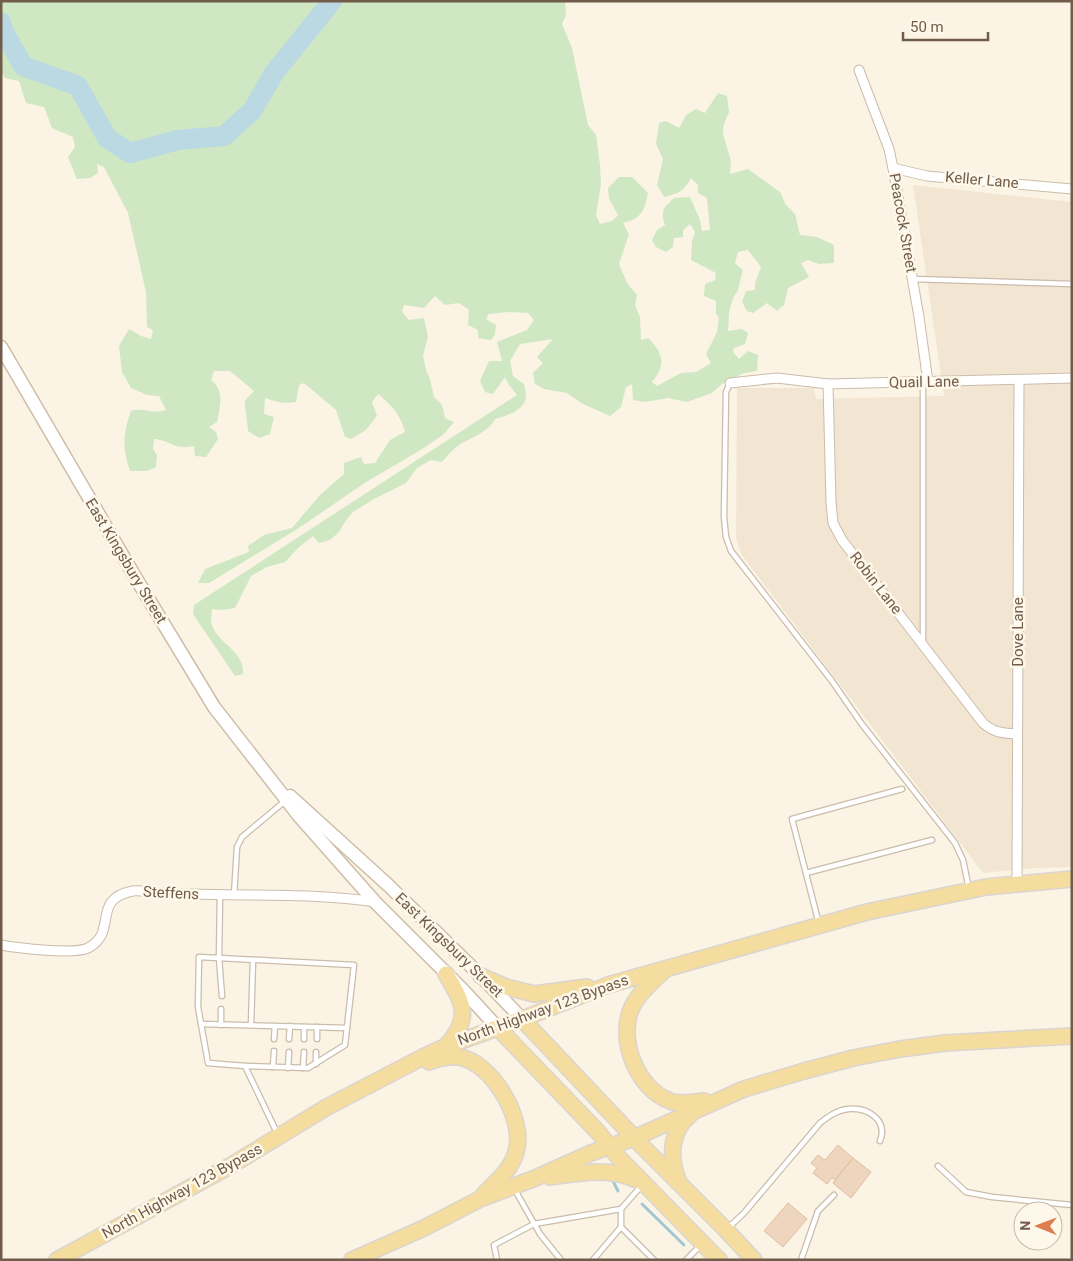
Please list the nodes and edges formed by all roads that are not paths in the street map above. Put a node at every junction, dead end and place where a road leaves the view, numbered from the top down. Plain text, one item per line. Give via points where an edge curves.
1 (859, 70) dead end
2 (893, 168) junction
3 (1072, 189) edge
4 (913, 279) junction
5 (1072, 284) edge
6 (1, 347) edge
7 (1072, 378) edge
8 (1019, 380) junction
9 (730, 382) joint
10 (925, 382) junction
11 (828, 384) junction
12 (923, 645) junction
13 (1017, 734) junction
14 (260, 769) junction
15 (902, 789) dead end
16 (286, 800) junction
17 (932, 840) dead end
18 (806, 873) junction
19 (1072, 879) edge
20 (1017, 883) junction
21 (969, 890) junction
22 (220, 895) junction
23 (234, 895) junction
24 (375, 902) junction
25 (819, 925) junction
26 (1, 945) edge
27 (219, 958) junction
28 (253, 960) junction
29 (666, 968) junction
30 (446, 974) junction
31 (482, 976) junction
32 (608, 985) junction
33 (222, 996) dead end
34 (221, 1009) dead end
35 (522, 1019) junction
36 (201, 1024) junction
37 (221, 1025) junction
38 (251, 1025) junction
39 (275, 1026) junction
40 (290, 1026) junction
41 (304, 1026) junction
42 (317, 1027) junction
43 (347, 1028) junction
44 (498, 1028) junction
45 (1072, 1036) edge
46 (274, 1039) dead end
47 (289, 1039) dead end
48 (304, 1039) dead end
49 (316, 1039) dead end
50 (447, 1046) junction
51 (274, 1051) dead end
52 (289, 1052) dead end
53 (304, 1052) dead end
54 (316, 1052) dead end
55 (316, 1064) junction
56 (245, 1066) junction
57 (273, 1067) junction
58 (288, 1068) junction
59 (303, 1068) junction
60 (372, 1084) junction
61 (744, 1089) junction
62 (699, 1108) junction
63 (279, 1136) junction
64 (634, 1138) junction
65 (880, 1141) dead end
66 (610, 1146) junction
67 (938, 1166) dead end
68 (533, 1178) junction
69 (644, 1183) junction
70 (679, 1184) junction
71 (513, 1187) junction
72 (834, 1195) dead end
73 (480, 1199) junction
74 (1072, 1205) edge
75 (620, 1209) junction
76 (534, 1224) junction
77 (621, 1227) junction
78 (726, 1230) junction
79 (703, 1244) junction
80 (58, 1260) edge
81 (352, 1260) edge
82 (497, 1260) edge
83 (561, 1260) edge
84 (594, 1260) edge
85 (654, 1260) edge
86 (686, 1260) edge
87 (719, 1260) edge
88 (754, 1260) edge
89 (801, 1260) edge

1 - 2 street, Peacock Street
2 - 3 street, Keller Lane via 927,176
2 - 4 street, Peacock Street
4 - 5 lane
4 - 10 street, Peacock Street via 920,317
6 - 14 main road, East Kingsbury Street via 214,707
7 - 8 street, Quail Lane
8 - 10 street, Quail Lane
8 - 13 street, Dove Lane
9 - 11 street, Quail Lane via 777,378
9 - 21 lane via 726,392 724,517 726,537 732,551 955,843 963,860
10 - 11 street, Quail Lane
10 - 12 lane
11 - 12 street, Robin Lane via 833,523 842,540
12 - 13 street, Robin Lane via 990,730
13 - 20 street, Dove Lane
14 - 16 main road, East Kingsbury Street
14 - 31 main road, East Kingsbury Street
15 - 18 lane via 792,819
16 - 23 lane via 242,837 237,847
16 - 24 main road, East Kingsbury Street
17 - 18 lane
18 - 25 lane
19 - 20 main road, North Highway 123 Bypass
20 - 21 main road, North Highway 123 Bypass
21 - 25 main road, North Highway 123 Bypass
22 - 23 street, Steffens
22 - 26 street, Steffens via 134,891 116,896 107,907 104,930 98,940 87,949 74,952
22 - 27 lane
23 - 24 street, Steffens via 343,897
24 - 30 main road, East Kingsbury Street
25 - 29 main road, North Highway 123 Bypass
27 - 28 lane
27 - 33 lane
27 - 36 lane via 199,957
28 - 38 lane
28 - 43 lane via 354,965
29 - 32 main road, North Highway 123 Bypass
29 - 61 main road via 644,988 626,1026 628,1044 641,1077 651,1091 670,1102 706,1100
30 - 44 main road, East Kingsbury Street
30 - 50 main road via 460,998 463,1012 462,1024
31 - 32 main road via 506,988 534,994
31 - 35 main road, East Kingsbury Street
32 - 35 main road, North Highway 123 Bypass
34 - 37 lane
35 - 44 main road, North Highway 123 Bypass
35 - 64 main road, East Kingsbury Street
36 - 37 lane
36 - 56 lane via 208,1063
37 - 38 lane
38 - 39 lane
39 - 40 lane
39 - 46 lane
40 - 41 lane
40 - 47 lane
41 - 42 lane
41 - 48 lane
42 - 43 lane
42 - 49 lane
43 - 55 lane via 345,1045
44 - 50 main road, North Highway 123 Bypass
44 - 66 main road, East Kingsbury Street
45 - 61 main road via 945,1043 900,1049 853,1058
50 - 60 main road, North Highway 123 Bypass
51 - 57 lane
52 - 58 lane
53 - 59 lane
54 - 55 lane
55 - 59 lane
56 - 57 lane
56 - 63 lane
57 - 58 lane
58 - 59 lane
60 - 63 main road, North Highway 123 Bypass
60 - 73 main road via 442,1057 460,1057 494,1080 513,1117 518,1135 517,1150 504,1175
61 - 62 main road
62 - 64 main road
62 - 70 main road via 682,1121 675,1137 673,1167
63 - 80 main road, North Highway 123 Bypass
64 - 66 main road
64 - 70 main road, East Kingsbury Street
65 - 78 lane via 883,1133 875,1116 849,1109 834,1113 820,1123 744,1214
66 - 68 main road
66 - 69 main road, East Kingsbury Street
67 - 74 lane via 966,1192
68 - 69 main road via 591,1171 613,1172
68 - 71 main road
69 - 75 lane
69 - 79 main road, East Kingsbury Street
70 - 78 main road, East Kingsbury Street
71 - 73 main road
71 - 76 lane
72 - 89 lane via 818,1211
73 - 81 main road
75 - 76 lane
75 - 77 lane
76 - 82 lane via 494,1245
76 - 83 lane
77 - 84 lane
77 - 85 lane
78 - 88 main road, East Kingsbury Street
79 - 86 lane
79 - 87 main road, East Kingsbury Street

